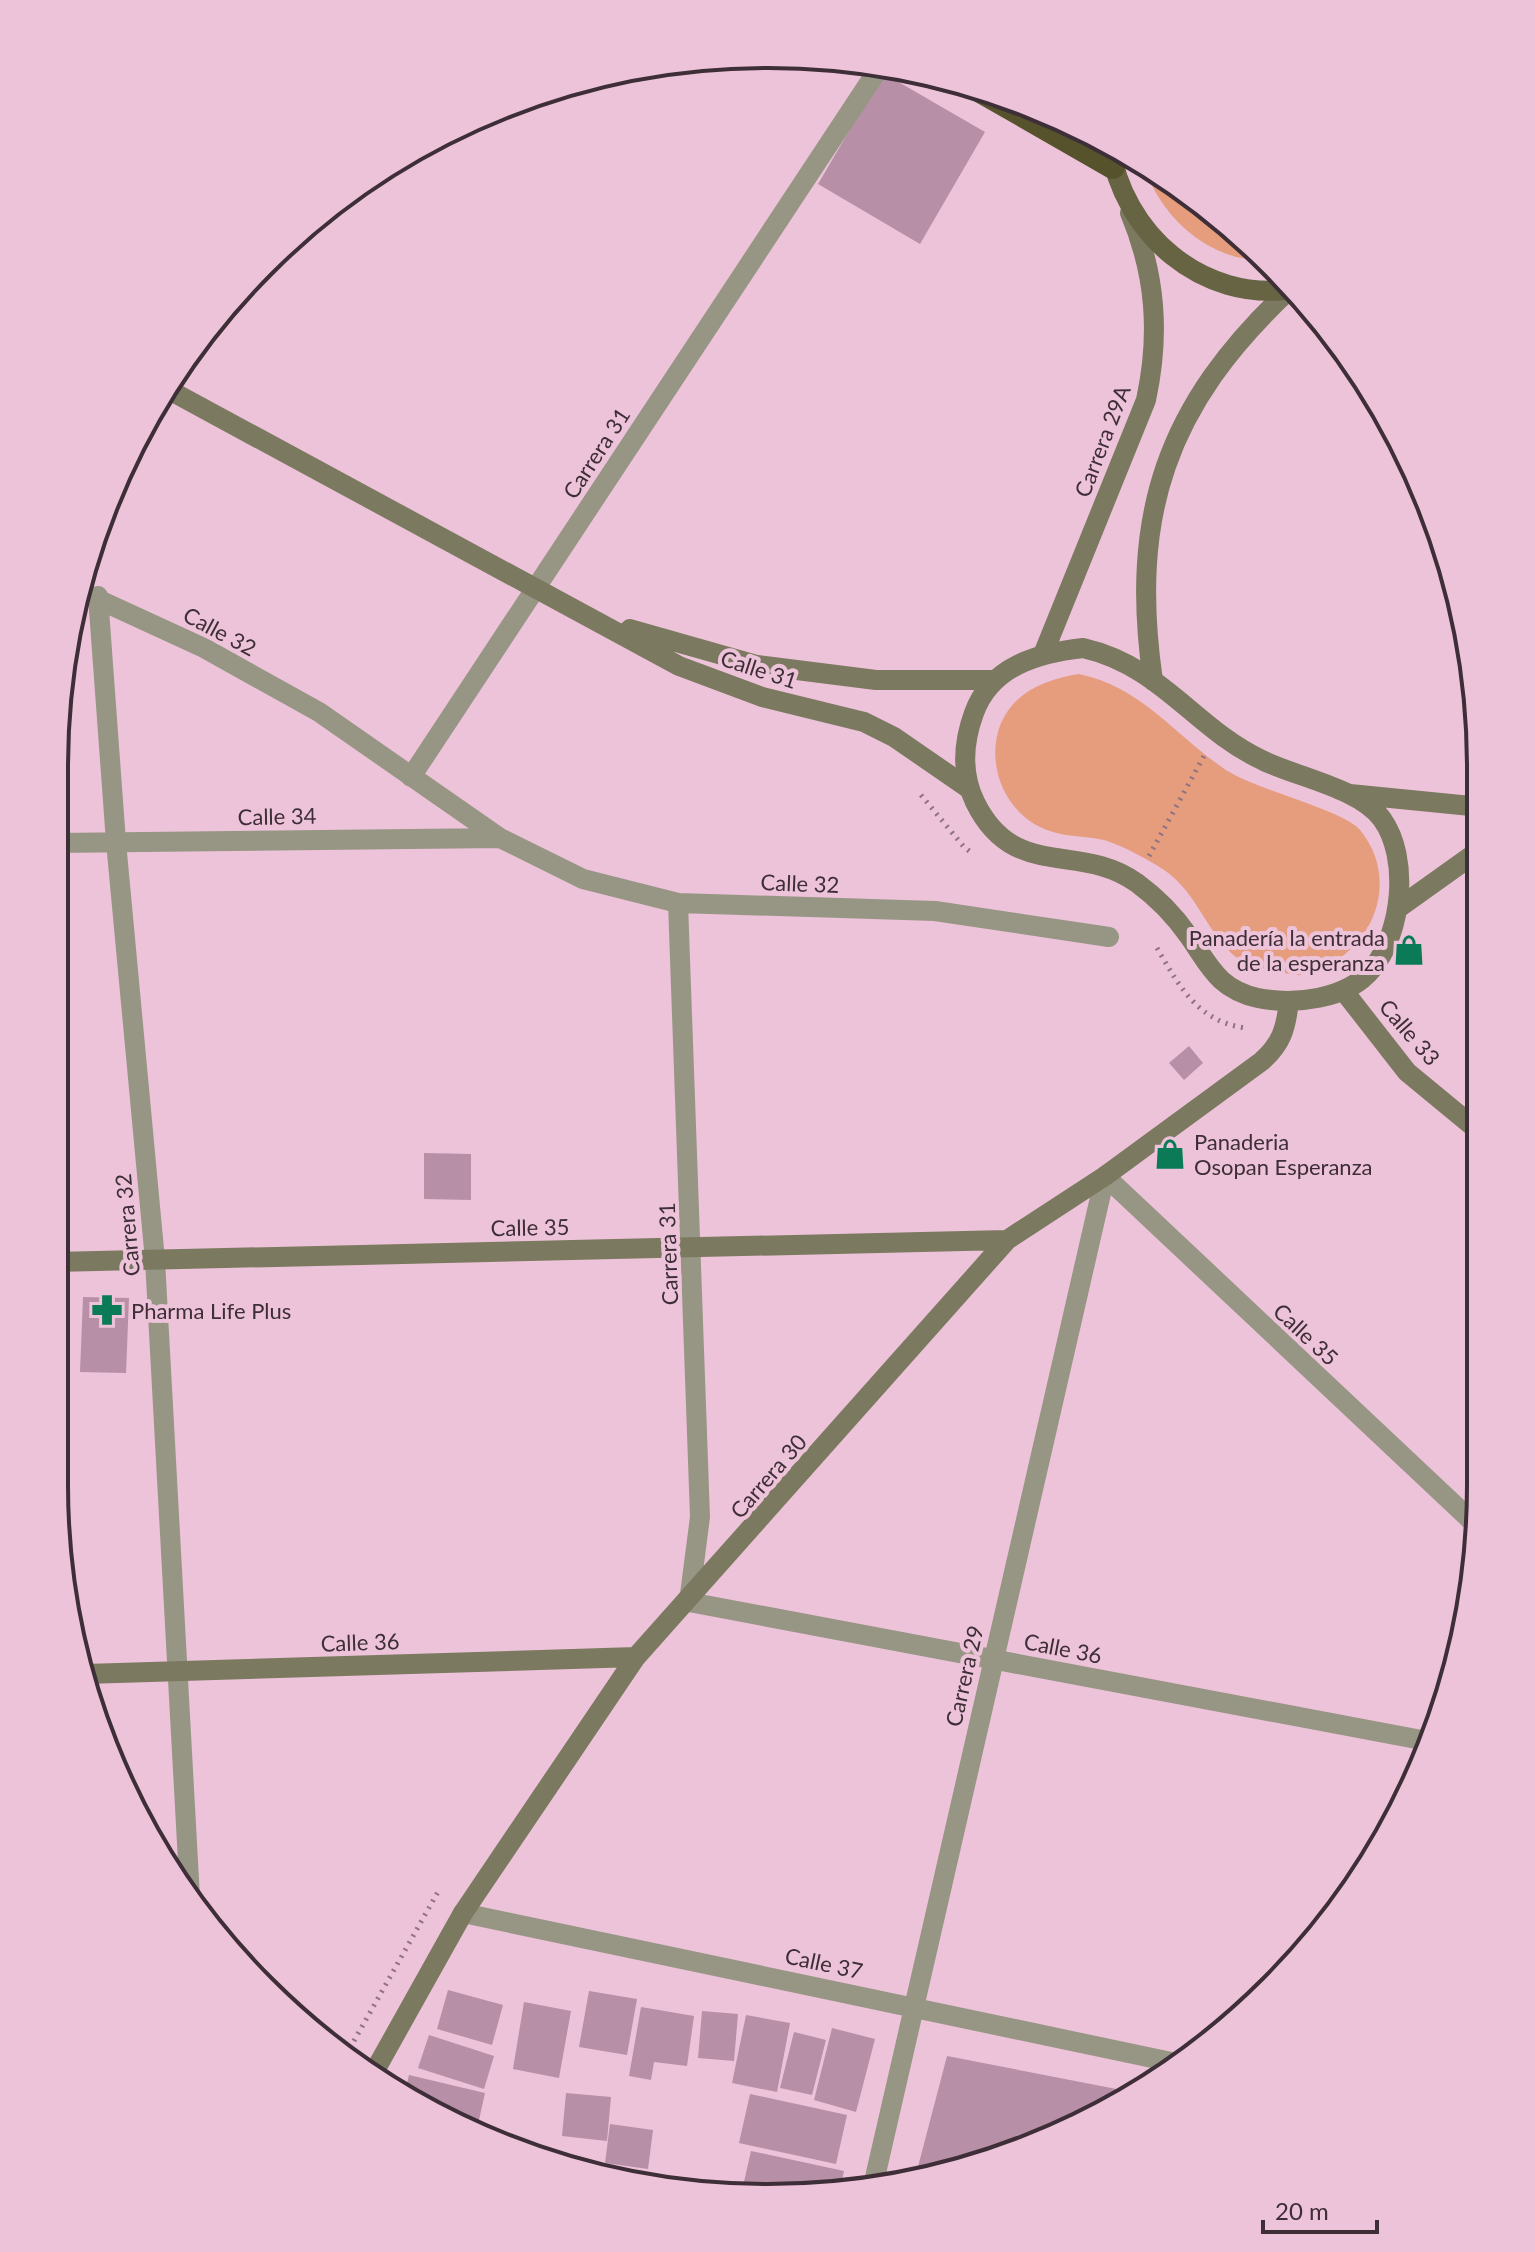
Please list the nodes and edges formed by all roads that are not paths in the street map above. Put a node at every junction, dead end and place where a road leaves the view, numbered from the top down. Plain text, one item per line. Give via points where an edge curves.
1 (874, 76) edge
2 (1112, 159) edge
3 (1122, 195) junction
4 (1278, 290) edge
5 (1284, 296) edge
6 (177, 394) edge
7 (536, 589) junction
8 (90, 594) edge
9 (89, 597) edge
10 (1044, 652) junction
11 (996, 680) junction
12 (1153, 681) junction
13 (411, 777) junction
14 (968, 788) junction
15 (1347, 794) junction
16 (1467, 806) edge
17 (500, 838) junction
18 (116, 842) junction
19 (68, 843) edge
20 (1467, 859) edge
21 (678, 903) junction
22 (1397, 909) junction
23 (1109, 937) dead end
24 (1343, 990) junction
25 (1289, 1001) junction
26 (1467, 1121) edge
27 (1105, 1176) junction
28 (1007, 1240) junction
29 (692, 1247) junction
30 (155, 1260) junction
31 (68, 1262) edge
32 (1466, 1516) edge
33 (689, 1602) junction
34 (636, 1657) junction
35 (992, 1659) junction
36 (178, 1672) junction
37 (94, 1674) edge
38 (1419, 1739) edge
39 (189, 1877) edge
40 (463, 1913) junction
41 (914, 2007) junction
42 (1164, 2060) edge
43 (378, 2065) edge
44 (875, 2175) edge

1 - 7 street, Carrera 31
2 - 3 main road
3 - 4 main road via 1144,229 1173,258 1248,289
3 - 10 main road, Carrera 29A via 1142,242 1154,293 1154,364 1146,400
5 - 12 main road via 1244,333 1206,383 1177,438 1156,496 1145,558 1144,619
6 - 7 main road, Calle 31
7 - 11 main road, Calle 31 via 641,634 757,665 876,680
7 - 13 street, Carrera 31
7 - 14 main road, Calle 31 via 679,666 762,697 864,722
8 - 13 street, Calle 32 via 319,712
9 - 18 street, Carrera 32
10 - 11 main road
10 - 12 main road via 1083,648 1115,655
11 - 14 main road via 977,705 967,732
12 - 15 main road via 1259,759
13 - 17 street
14 - 25 main road via 984,820 1008,845 1135,881 1170,911 1209,970 1229,987 1256,998
15 - 16 main road
15 - 22 main road via 1380,816 1390,832 1400,880
17 - 18 street, Calle 34
17 - 21 street, Calle 32 via 583,879
18 - 19 street, Calle 34
18 - 30 street, Carrera 32
20 - 22 main road
21 - 23 street, Calle 32 via 935,911
21 - 29 street, Carrera 31
22 - 24 main road via 1371,970
24 - 25 main road
24 - 26 main road, Calle 33 via 1407,1072
25 - 27 main road, Carrera 30 via 1286,1031 1277,1048
27 - 28 main road, Carrera 30
27 - 32 street, Calle 35
27 - 35 street, Carrera 29
28 - 29 main road, Calle 35
28 - 33 main road, Carrera 30
29 - 30 main road, Calle 35
29 - 33 street, Carrera 31 via 700,1517
30 - 31 main road, Calle 35
30 - 36 street, Carrera 32
33 - 34 main road, Carrera 30
33 - 35 street, Calle 36
34 - 36 main road, Calle 36
34 - 40 main road, Carrera 30
35 - 38 street, Calle 36
35 - 41 street, Carrera 29
36 - 37 main road, Calle 36
36 - 39 street, Carrera 32
40 - 41 street, Calle 37
40 - 43 main road, Carrera 30
41 - 42 street, Calle 37
41 - 44 street, Carrera 29

